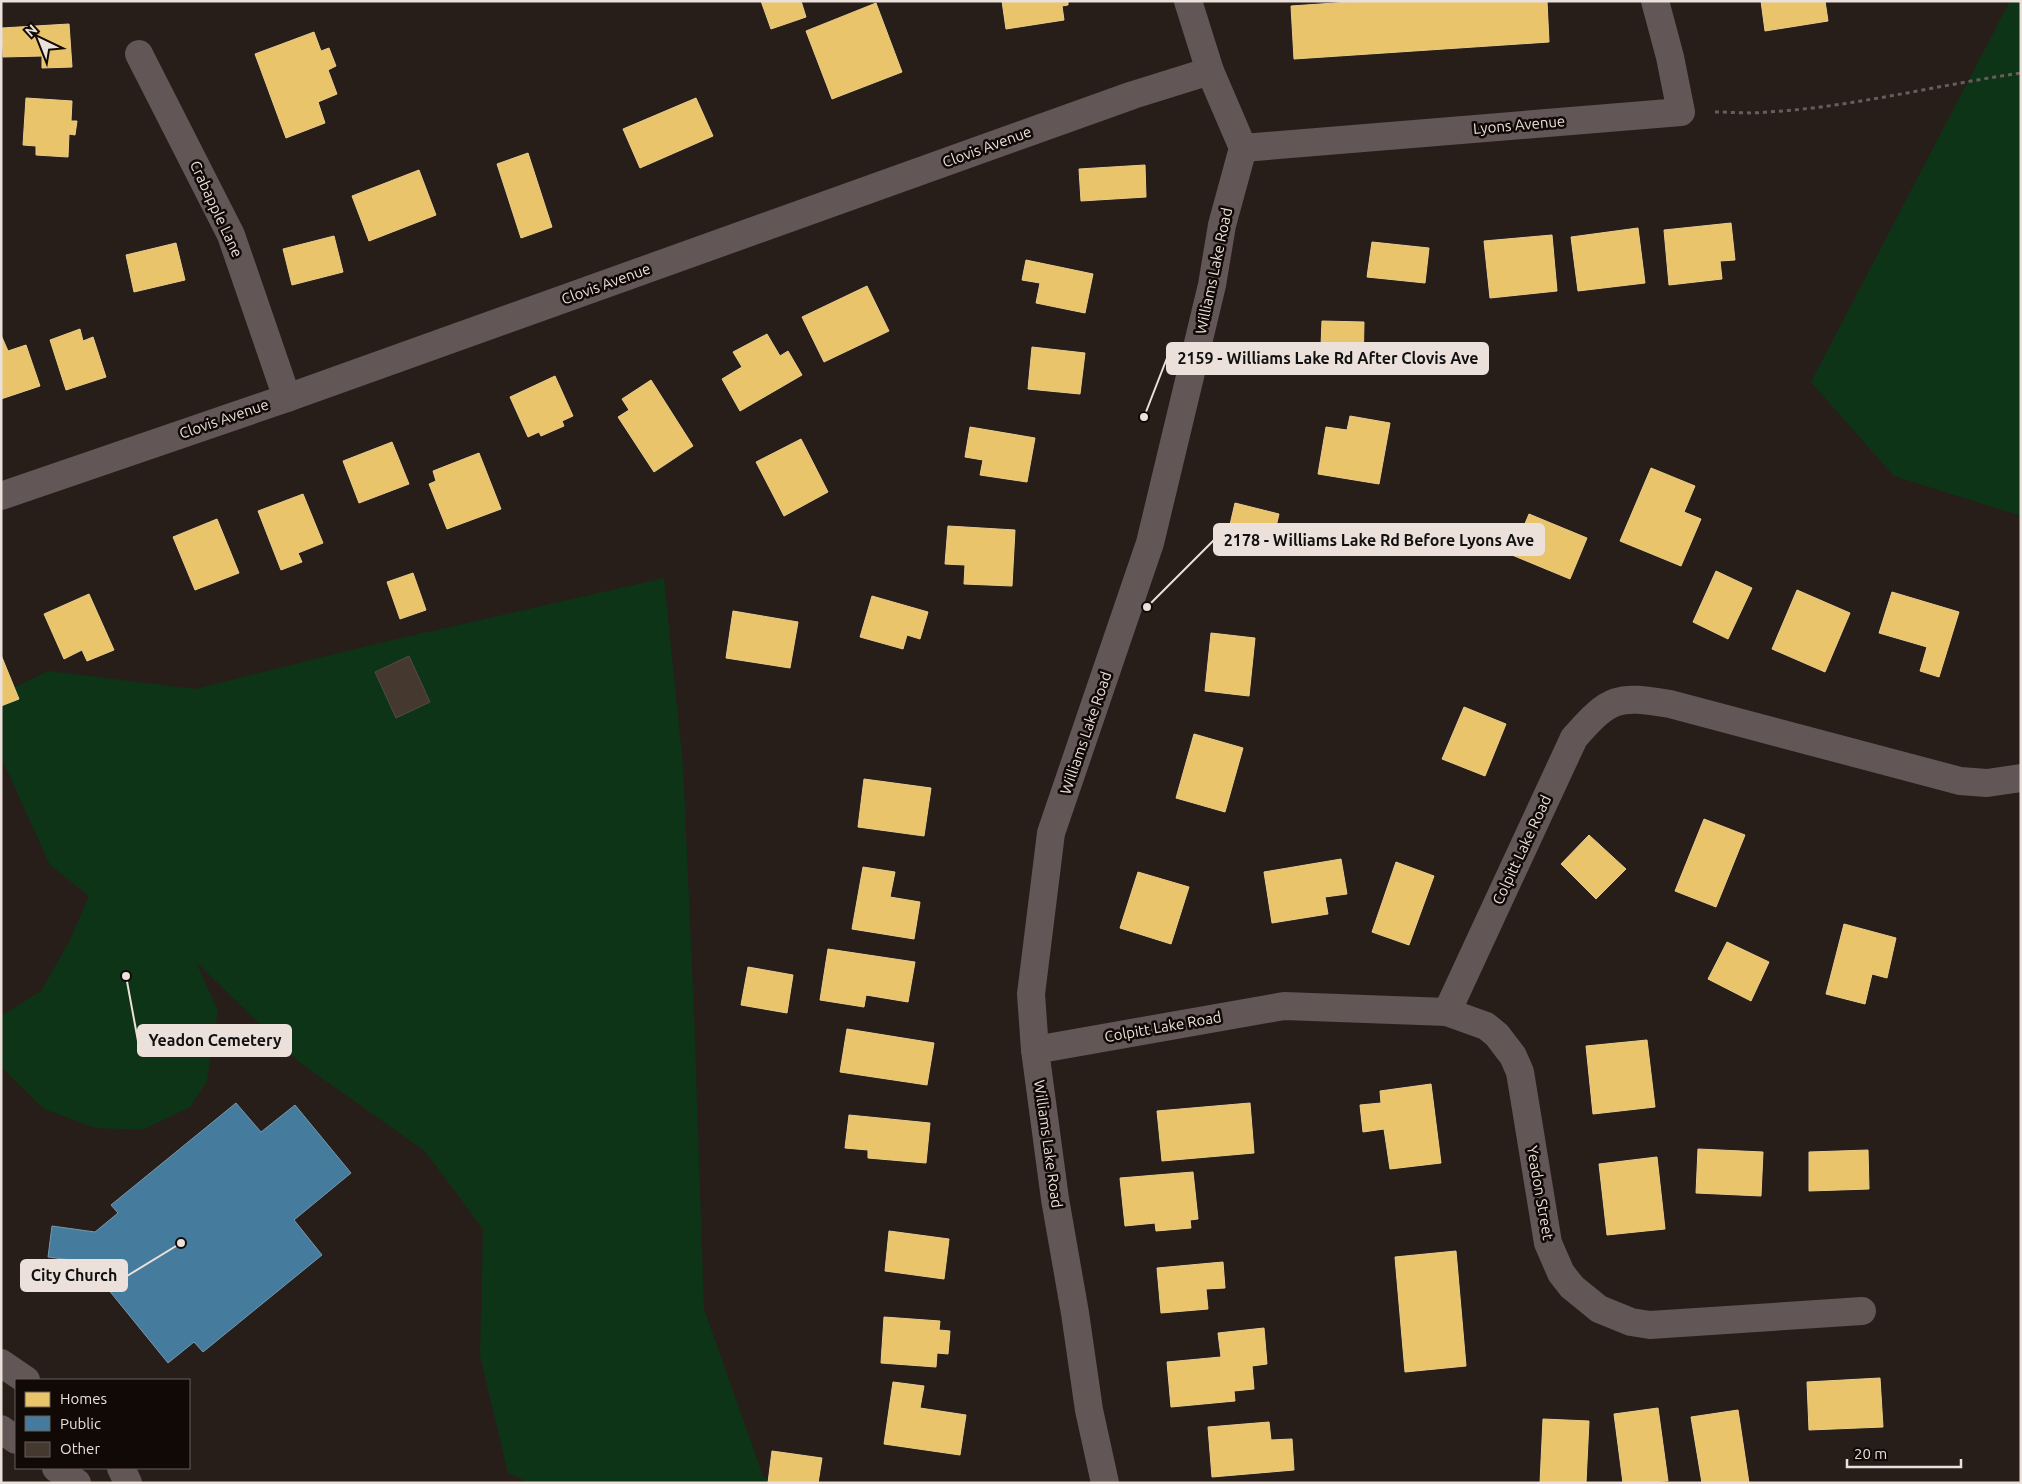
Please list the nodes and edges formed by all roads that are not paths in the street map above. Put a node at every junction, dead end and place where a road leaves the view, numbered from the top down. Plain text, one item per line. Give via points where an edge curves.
1 (1188, 1) edge
2 (1655, 1) edge
3 (139, 54) dead end
4 (1210, 71) junction
5 (1243, 148) junction
6 (287, 398) junction
7 (1, 496) edge
8 (2021, 778) edge
9 (1447, 1012) junction
10 (1035, 1050) junction
11 (1862, 1311) dead end
12 (1, 1363) edge
13 (25, 1379) edge
14 (1, 1429) edge
15 (15, 1439) edge
16 (57, 1469) edge
17 (121, 1469) edge
18 (77, 1483) edge
19 (128, 1483) edge
20 (1105, 1483) edge

1 - 4 main road
2 - 5 street, Lyons Avenue via 1682,112
3 - 6 street, Crabapple Lane via 232,235
4 - 5 main road
4 - 6 street, Clovis Avenue via 1133,95
5 - 10 main road, Williams Lake Road via 1222,225 1212,285 1150,543 1051,832 1031,994
6 - 7 street, Clovis Avenue
8 - 9 street, Colpitt Lake Road via 1987,783 1960,781 1670,704 1630,698 1611,703 1574,738
9 - 10 street, Colpitt Lake Road via 1284,1006
9 - 11 street, Yeadon Street via 1486,1026 1513,1056 1520,1072 1548,1243 1561,1273 1584,1299 1615,1317 1650,1325
10 - 20 main road, Williams Lake Road via 1089,1410
12 - 13 main road
14 - 15 main road
16 - 18 main road
17 - 19 main road

